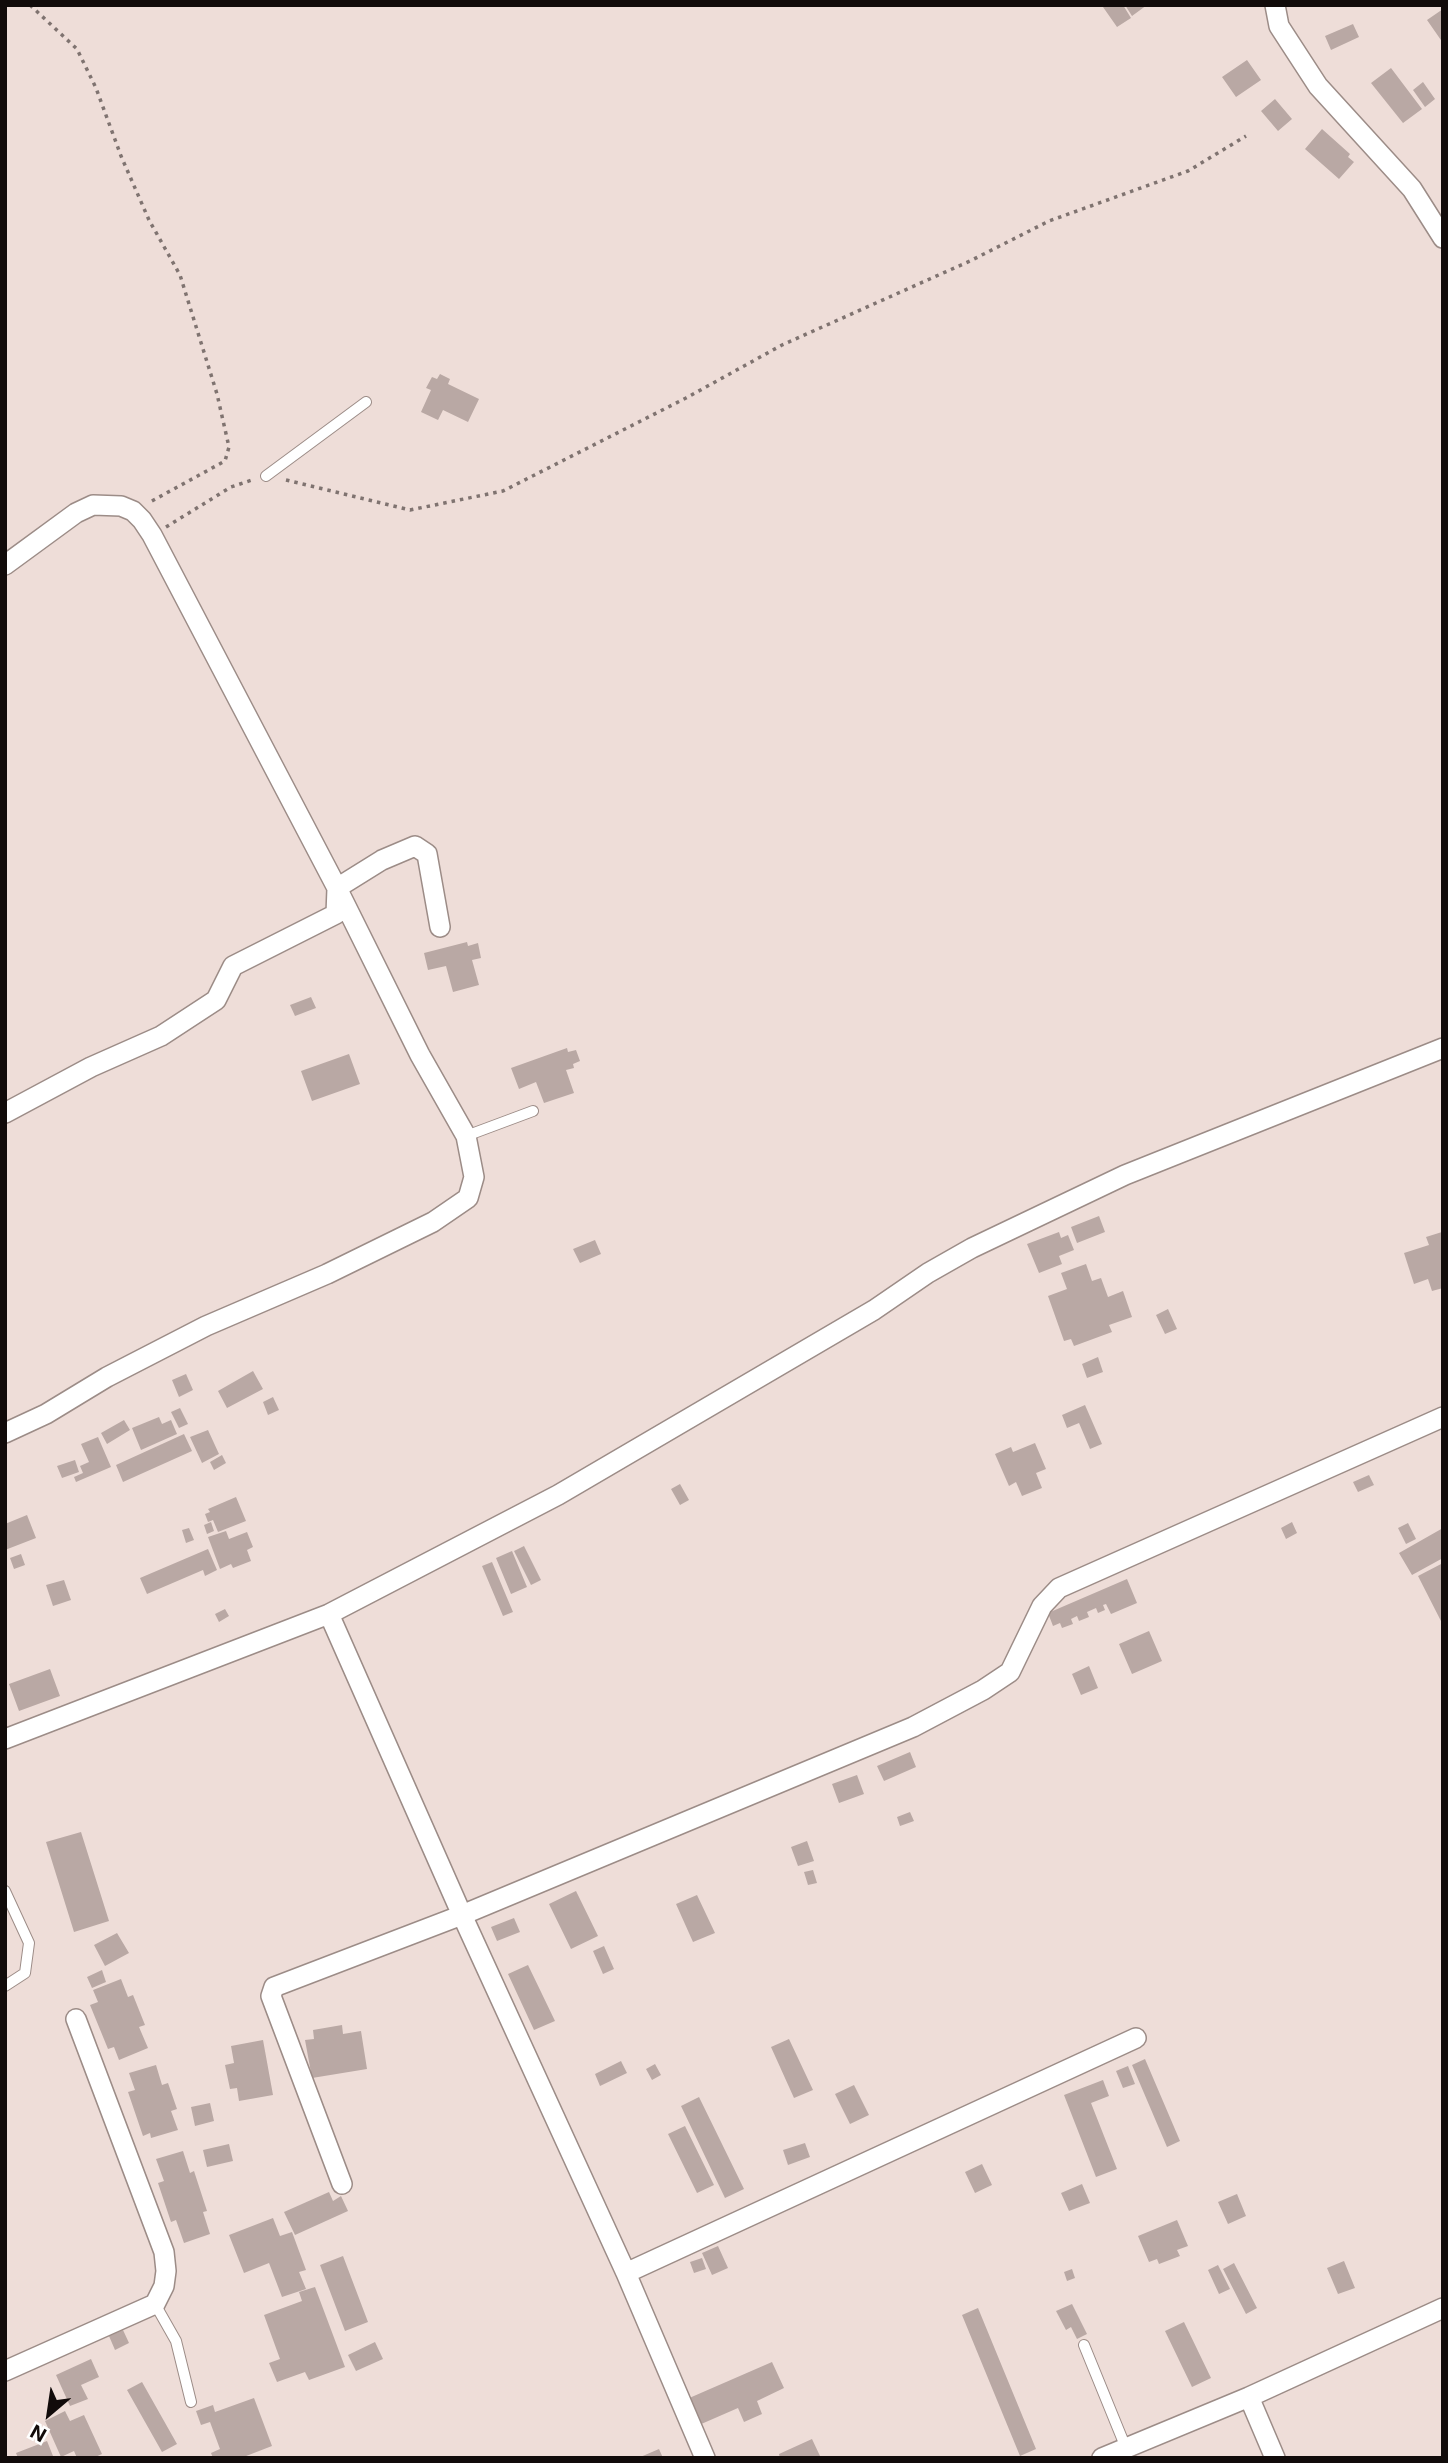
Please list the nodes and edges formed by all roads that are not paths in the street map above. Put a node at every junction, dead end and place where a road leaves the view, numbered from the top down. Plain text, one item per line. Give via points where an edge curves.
1 (1275, 5) edge
2 (1443, 238) edge
3 (366, 402) dead end
4 (267, 476) road end
5 (5, 565) edge
6 (337, 888) junction
7 (440, 927) dead end
8 (1443, 1048) edge
9 (533, 1111) dead end
10 (5, 1113) edge
11 (466, 1136) junction
12 (1443, 1417) edge
13 (5, 1433) edge
14 (329, 1614) junction
15 (5, 1739) edge
16 (5, 1891) edge
17 (463, 1915) junction
18 (5, 1986) edge
19 (76, 2019) dead end
20 (1136, 2038) dead end
21 (342, 2185) dead end
22 (626, 2273) junction
23 (155, 2304) junction
24 (1443, 2308) edge
25 (1084, 2345) dead end
26 (5, 2371) edge
27 (1249, 2397) junction
28 (191, 2402) dead end
29 (1111, 2455) edge
30 (705, 2458) edge
31 (1275, 2458) edge

1 - 2 street via 1279,26 1318,86 1412,189
3 - 4 lane
5 - 6 street via 93,505 121,506 133,512 152,535
6 - 7 street via 415,846 427,854
6 - 10 street via 336,914 233,966 216,1000 161,1036
6 - 11 street
8 - 14 street via 1125,1175 972,1248 558,1495
9 - 11 lane
11 - 13 street via 474,1177 468,1198 433,1222 206,1326
12 - 17 street via 1059,1588 1042,1606 1010,1672 913,1727
14 - 15 street
14 - 17 street
16 - 18 lane via 29,1943 25,1973
17 - 21 street via 274,1987 271,1996
17 - 22 street
19 - 23 street via 164,2252 164,2286
20 - 22 street
22 - 30 street
23 - 26 street
23 - 28 lane via 176,2341
24 - 27 street
25 - 29 lane
27 - 29 street
27 - 31 street

